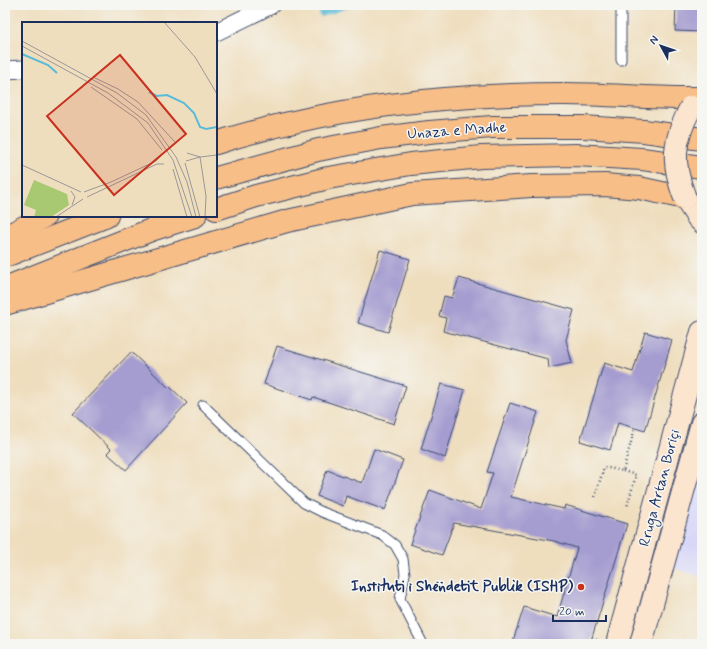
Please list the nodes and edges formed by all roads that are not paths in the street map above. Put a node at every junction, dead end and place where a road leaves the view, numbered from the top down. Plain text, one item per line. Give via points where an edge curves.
1 (271, 5) edge
2 (621, 5) edge
3 (217, 32) edge
4 (621, 60) dead end
5 (22, 69) edge
6 (5, 70) edge
7 (697, 100) edge
8 (702, 139) edge
9 (217, 143) edge
10 (702, 168) edge
11 (217, 178) edge
12 (685, 198) junction
13 (217, 209) edge
14 (43, 217) edge
15 (104, 217) edge
16 (192, 217) edge
17 (702, 222) edge
18 (5, 237) edge
19 (5, 256) edge
20 (5, 288) edge
21 (5, 304) edge
22 (702, 332) edge
23 (203, 405) dead end
24 (702, 423) edge
25 (607, 642) edge
26 (423, 644) edge
27 (641, 644) edge

1 - 3 street
2 - 4 lane
5 - 6 street
7 - 9 highway via 565,94 493,95 390,104 326,114
7 - 12 main road, bridge via 682,124 677,144 676,163
8 - 11 highway, Unaza e Madhe via 644,131 583,127 492,127 381,138 318,150
10 - 13 highway via 642,159 576,155 481,157 411,164 328,178
12 - 17 main road
12 - 21 highway via 639,188 605,185 531,186 412,194 287,221
14 - 18 highway
15 - 19 highway
16 - 20 highway via 151,230
22 - 25 main road, Rruga Artan Boriçi
23 - 26 lane via 304,503 382,535 395,545 403,559 405,574 400,599
24 - 27 main road, Rruga Artan Boriçi

